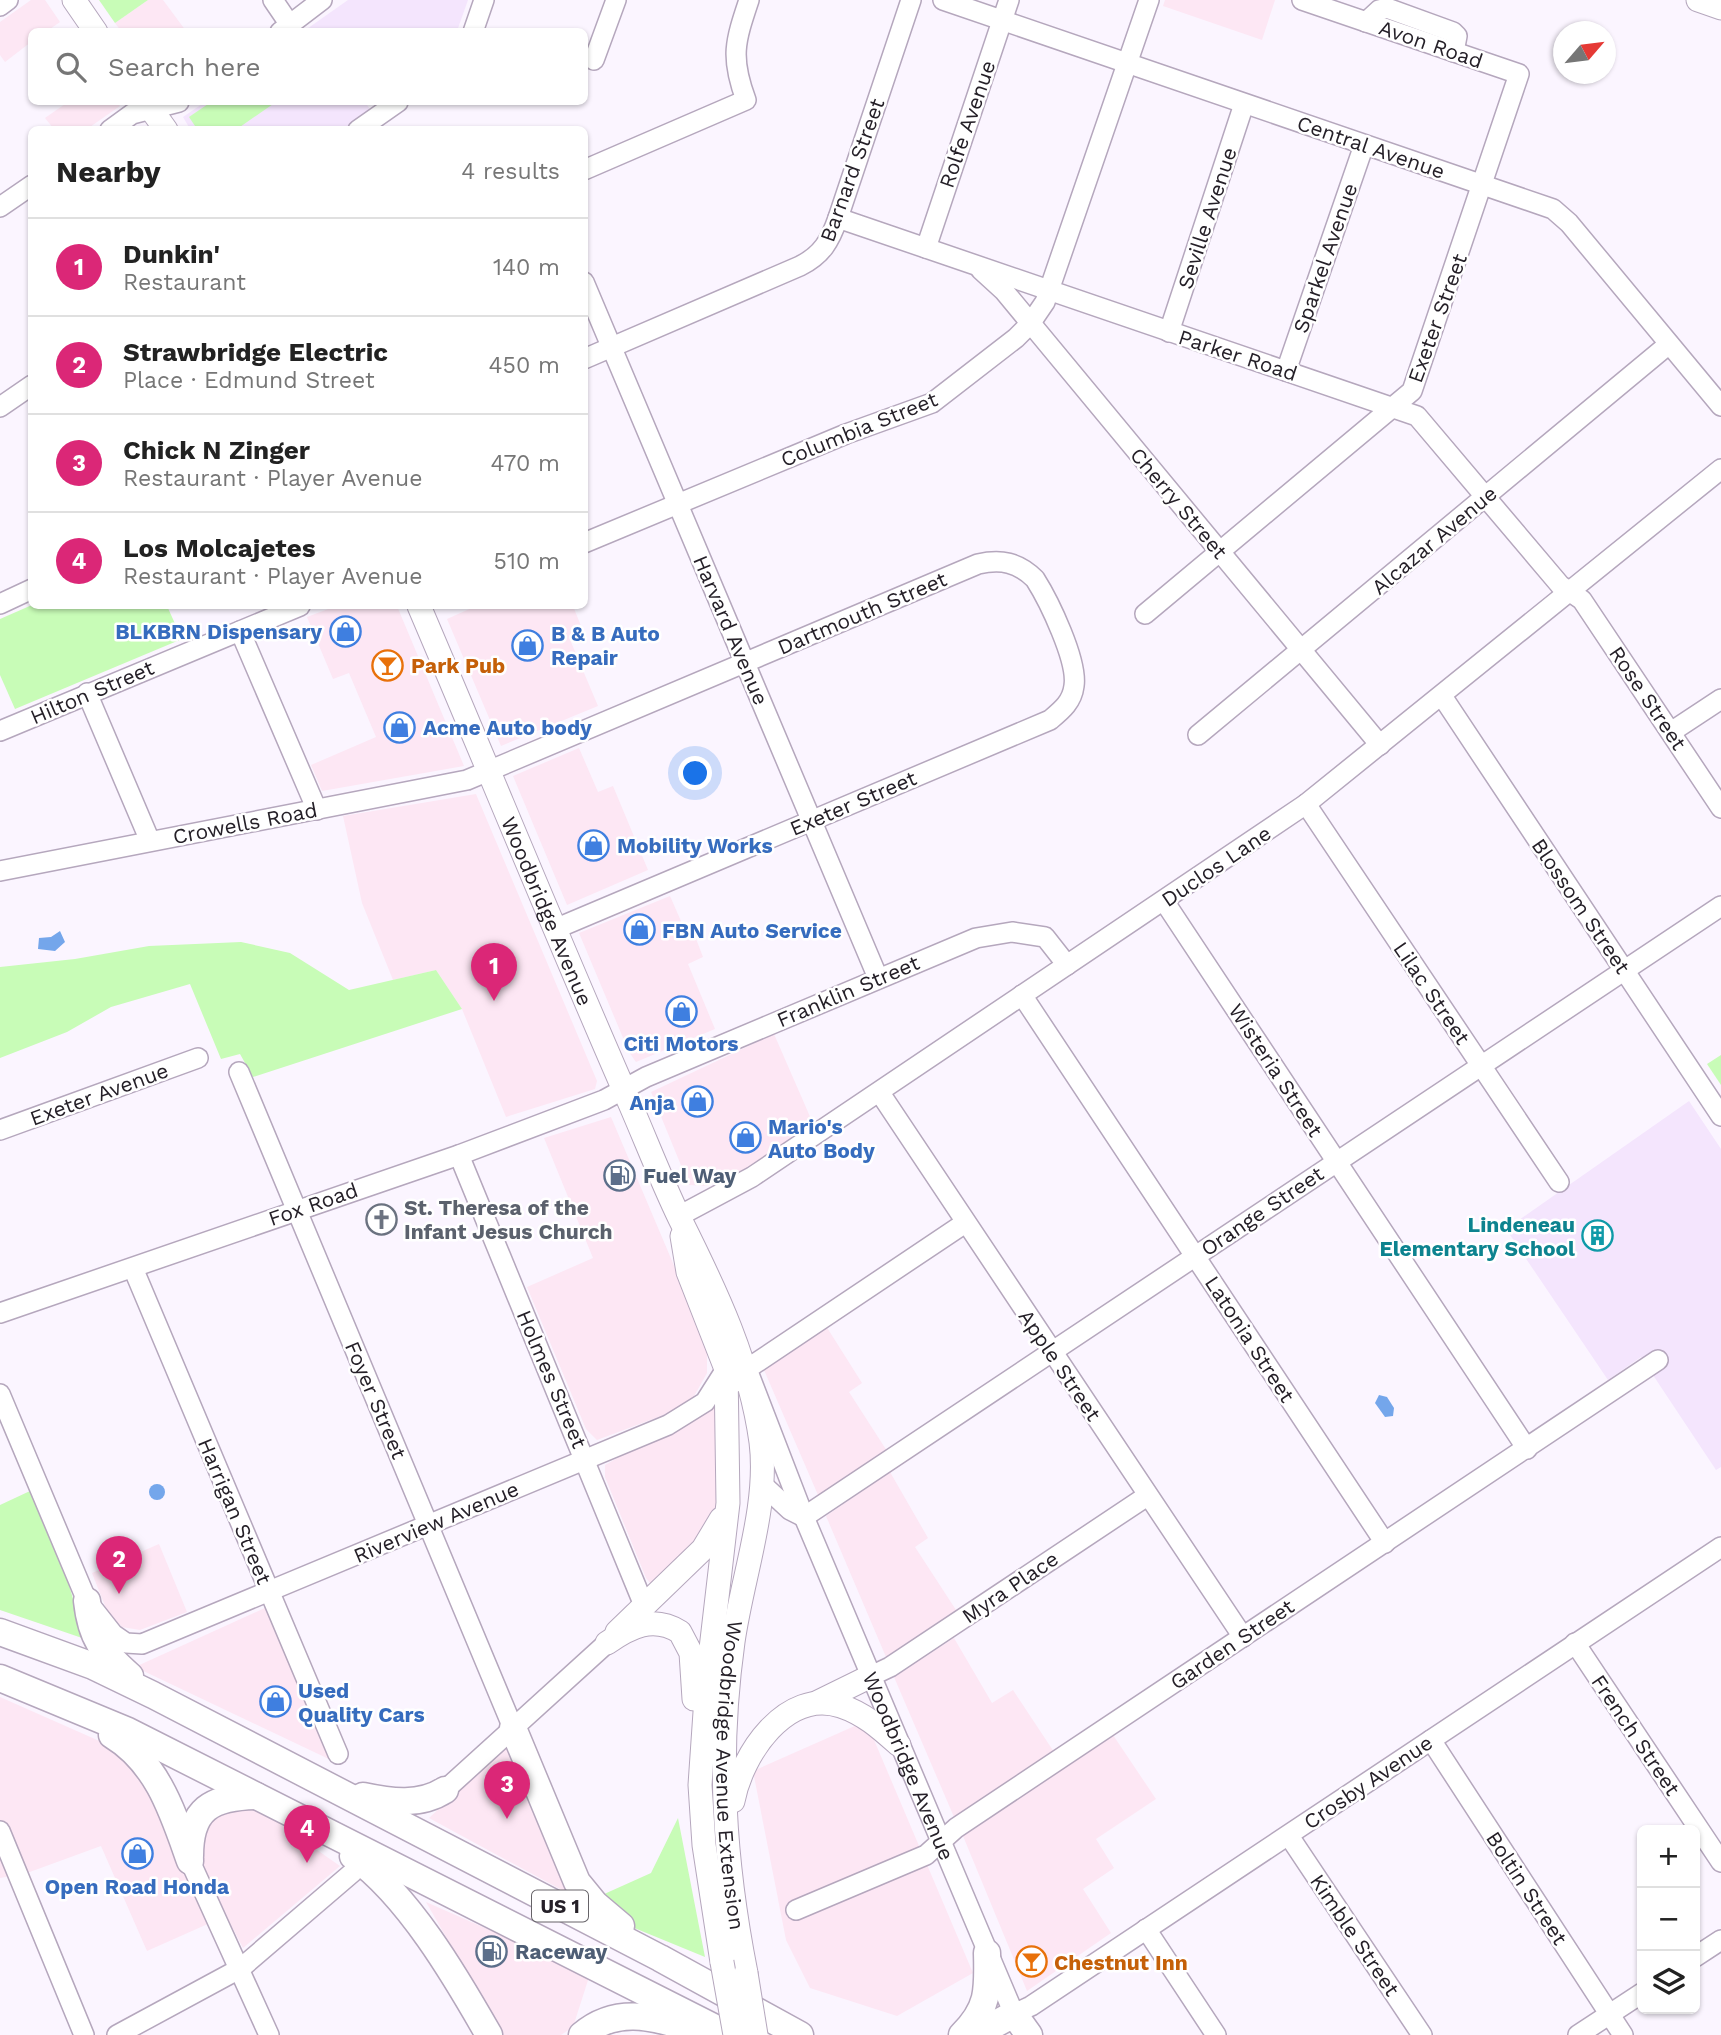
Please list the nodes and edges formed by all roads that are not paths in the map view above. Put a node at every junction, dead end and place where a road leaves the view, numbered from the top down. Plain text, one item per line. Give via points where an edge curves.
1 (8, 0) edge
2 (74, 0) edge
3 (273, 0) edge
4 (322, 0) edge
5 (484, 0) edge
6 (616, 0) edge
7 (749, 0) edge
8 (911, 0) edge
9 (943, 0) edge
10 (1009, 0) edge
11 (1149, 0) edge
12 (1303, 0) edge
13 (0, 6) edge
14 (1002, 20) junction
15 (93, 28) edge
16 (285, 28) edge
17 (474, 28) edge
18 (594, 60) dead end
19 (1127, 62) junction
20 (1519, 74) joint
21 (1244, 104) junction
22 (149, 105) edge
23 (394, 105) edge
24 (116, 126) edge
25 (163, 126) edge
26 (364, 126) edge
27 (1364, 145) junction
28 (588, 168) edge
29 (1484, 185) junction
30 (28, 188) edge
31 (0, 207) edge
32 (838, 218) junction
33 (926, 248) junction
34 (975, 264) junction
35 (588, 291) edge
36 (1049, 291) junction
37 (1030, 324) junction
38 (1169, 332) junction
39 (1669, 344) junction
40 (612, 347) junction
41 (588, 357) edge
42 (1286, 371) junction
43 (28, 388) edge
44 (1721, 406) edge
45 (0, 407) edge
46 (1396, 407) junction
47 (1721, 469) edge
48 (1484, 497) junction
49 (678, 504) junction
50 (588, 541) edge
51 (1220, 553) junction
52 (28, 591) edge
53 (1570, 592) junction
54 (0, 604) edge
55 (293, 609) edge
56 (425, 609) edge
57 (1145, 614) dead end
58 (1056, 623) joint
59 (240, 631) junction
60 (1301, 651) junction
61 (745, 662) junction
62 (87, 693) junction
63 (1442, 696) junction
64 (1721, 699) edge
65 (0, 731) edge
66 (1671, 732) junction
67 (1198, 735) dead end
68 (1380, 745) junction
69 (488, 771) junction
70 (1306, 804) junction
71 (1721, 808) edge
72 (317, 810) junction
73 (811, 821) junction
74 (150, 841) junction
75 (0, 871) edge
76 (1164, 901) junction
77 (1721, 906) edge
78 (555, 929) junction
79 (1067, 965) junction
80 (1624, 971) junction
81 (878, 978) junction
82 (1023, 995) junction
83 (198, 1058) dead end
84 (1481, 1066) junction
85 (239, 1072) dead end
86 (624, 1090) junction
87 (880, 1093) junction
88 (1721, 1116) edge
89 (0, 1130) edge
90 (459, 1154) junction
91 (1336, 1162) junction
92 (1559, 1182) dead end
93 (295, 1210) junction
94 (679, 1216) junction
95 (965, 1223) junction
96 (1195, 1256) junction
97 (133, 1268) junction
98 (0, 1313) edge
99 (1052, 1353) junction
100 (1658, 1360) dead end
101 (736, 1369) junction
102 (0, 1394) edge
103 (1527, 1449) junction
104 (585, 1458) junction
105 (763, 1485) junction
106 (1147, 1496) junction
107 (728, 1503) junction
108 (804, 1517) junction
109 (428, 1525) junction
110 (1385, 1544) junction
111 (1720, 1550) edge
112 (269, 1592) junction
113 (87, 1601) junction
114 (643, 1603) junction
115 (0, 1632) edge
116 (1243, 1637) junction
117 (607, 1643) junction
118 (1575, 1643) junction
119 (871, 1676) junction
120 (0, 1678) edge
121 (153, 1695) junction
122 (57, 1701) junction
123 (818, 1702) junction
124 (513, 1728) junction
125 (1431, 1740) junction
126 (899, 1745) junction
127 (338, 1755) dead end
128 (318, 1782) junction
129 (700, 1785) junction
130 (445, 1790) joint
131 (256, 1796) junction
132 (292, 1813) junction
133 (0, 1831) edge
134 (1289, 1836) junction
135 (726, 1838) junction
136 (941, 1842) junction
137 (190, 1861) junction
138 (1721, 1863) edge
139 (353, 1872) dead end
140 (796, 1910) dead end
141 (1146, 1929) junction
142 (1721, 1940) edge
143 (987, 1953) junction
144 (1700, 1955) edge
145 (660, 1958) junction
146 (242, 1968) junction
147 (1637, 1996) edge
148 (1609, 2015) junction
149 (1021, 2025) edge
150 (84, 2035) edge
151 (117, 2035) edge
152 (269, 2035) edge
153 (489, 2035) edge
154 (582, 2035) edge
155 (713, 2035) edge
156 (729, 2035) edge
157 (735, 2035) edge
158 (756, 2035) edge
159 (800, 2035) edge
160 (962, 2035) edge
161 (975, 2035) edge
162 (1216, 2035) edge
163 (1422, 2035) edge
164 (1578, 2035) edge
165 (1623, 2035) edge

1 - 13 street
2 - 15 main road
3 - 16 street
4 - 16 street
5 - 17 street
6 - 18 street
7 - 28 street via 734,50 746,100
8 - 32 street, Barnard Street
9 - 14 street, Central Avenue
10 - 14 street, Rolfe Avenue
11 - 19 street, Columbia Street
12 - 20 street, Avon Road
14 - 19 street, Central Avenue
14 - 33 street, Rolfe Avenue
19 - 21 street, Central Avenue
19 - 36 street, Columbia Street
20 - 29 street, Exeter Street
21 - 27 street, Central Avenue
21 - 38 street, Seville Avenue
22 - 24 street
22 - 25 main road
23 - 26 street
27 - 29 street, Central Avenue
27 - 42 street, Sparkel Avenue
29 - 39 street, Central Avenue via 1562,215
29 - 46 street, Exeter Street via 1412,391
30 - 31 street
32 - 33 street, Parker Road
32 - 40 street, Barnard Street via 830,241 813,260
33 - 34 street, Parker Road
34 - 36 street, Parker Road
34 - 37 street, Cherry Street
35 - 40 street, Harvard Avenue
36 - 37 street, Columbia Street
36 - 38 street, Parker Road
37 - 49 street, Columbia Street via 952,391 922,409 846,434
37 - 51 street, Cherry Street
38 - 42 street, Parker Road
39 - 44 street, Central Avenue
39 - 48 street, Alcazar Avenue
40 - 41 street, Barnard Street
40 - 49 street, Harvard Avenue
42 - 46 street, Parker Road
43 - 45 street
46 - 48 street, Parker Road via 1420,419
46 - 51 street, Exeter Street
47 - 53 street, Duclos Lane
48 - 53 street, Parker Road
48 - 60 street, Alcazar Avenue
49 - 50 street, Columbia Street
49 - 61 street, Harvard Avenue
51 - 57 street, Exeter Street
51 - 60 street, Cherry Street
52 - 54 street
53 - 63 street, Duclos Lane
53 - 66 street, Rose Street via 1582,600
55 - 59 street, Hilton Street
56 - 69 main road, Woodbridge Avenue
58 - 61 street, Dartmouth Street via 1042,590 1027,570 1006,561 991,561
58 - 73 street, Exeter Street via 1074,674 1064,709 1050,720
59 - 62 street, Hilton Street
59 - 72 street
60 - 67 street, Alcazar Avenue
60 - 68 street, Cherry Street
61 - 69 street, Dartmouth Street
61 - 73 street, Harvard Avenue
62 - 65 street, Hilton Street
62 - 74 street
63 - 68 street, Duclos Lane
63 - 80 street, Blossom Street
64 - 66 street
66 - 71 street, Rose Street
68 - 70 street, Duclos Lane
69 - 72 street, Crowells Road via 467,780
69 - 78 main road, Woodbridge Avenue
70 - 76 street, Duclos Lane
70 - 84 street, Lilac Street
72 - 74 street, Crowells Road
73 - 78 street, Exeter Street
73 - 81 street, Harvard Avenue
74 - 75 street, Crowells Road
76 - 79 street, Duclos Lane
76 - 91 street, Wisteria Street
77 - 80 street, Orange Street
78 - 86 main road, Woodbridge Avenue
79 - 81 street, Franklin Street via 1045,937 1012,932 976,938
79 - 82 street, Duclos Lane
80 - 84 street, Orange Street
80 - 88 street, Blossom Street
81 - 86 street, Franklin Street
82 - 87 street, Duclos Lane
82 - 96 street, Latonia Street
83 - 89 street, Exeter Avenue
84 - 91 street, Orange Street
84 - 92 street, Lilac Street
85 - 93 street, Foyer Street
86 - 90 street, Fox Road
86 - 94 main road, Woodbridge Avenue
87 - 94 street, Duclos Lane via 752,1177
87 - 95 street, Apple Street
90 - 93 street, Fox Road
90 - 104 street, Holmes Street
91 - 96 street, Orange Street
91 - 103 street, Wisteria Street
93 - 97 street, Fox Road
93 - 109 street, Foyer Street
94 - 101 main road, Woodbridge Avenue via 688,1272
95 - 99 street, Apple Street
95 - 101 street
96 - 99 street, Orange Street
96 - 110 street, Latonia Street
97 - 98 street, Fox Road
97 - 112 street, Harrigan Street
99 - 106 street, Apple Street
99 - 108 street, Orange Street
100 - 103 street, Garden Street
101 - 104 street, Riverview Avenue via 691,1413
101 - 105 main road via 753,1463
101 - 107 main road, Woodbridge Avenue Extension
101 - 108 street, Woodbridge Avenue
102 - 113 street
103 - 110 street, Garden Street
104 - 109 street, Riverview Avenue
104 - 114 street, Holmes Street
105 - 108 street
105 - 135 main road, Woodbridge Avenue Extension via 733,1639 723,1724
106 - 116 street, Apple Street
106 - 119 street, Myra Place
107 - 114 main road via 703,1549
107 - 129 main road, Woodbridge Avenue Extension via 706,1683
108 - 119 street, Woodbridge Avenue
109 - 112 street, Riverview Avenue
109 - 124 street, Foyer Street
110 - 116 street, Garden Street
111 - 118 street, Crosby Avenue
112 - 113 street, Riverview Avenue via 155,1642 126,1643
112 - 127 street, Harrigan Street
113 - 121 highway via 93,1635 100,1646
114 - 117 main road
115 - 121 highway, US 1 via 93,1666
116 - 136 street, Garden Street
117 - 124 street
117 - 129 main road via 631,1627 647,1623 676,1629 685,1638 693,1674
118 - 125 street, Crosby Avenue
118 - 138 street, French Street
119 - 123 main road
119 - 126 street, Woodbridge Avenue
120 - 122 highway, US 1
121 - 128 highway, US 1
122 - 131 highway, US 1 via 128,1731
122 - 137 highway via 129,1745 152,1772 169,1801
123 - 126 main road via 855,1711
123 - 135 main road via 773,1725 752,1749 738,1776
124 - 130 street
124 - 145 highway via 578,1882 595,1904
125 - 134 street, Crosby Avenue
125 - 148 street, Boltin Street
126 - 136 street, Woodbridge Avenue
128 - 130 highway via 401,1802 420,1801
128 - 145 highway, US 1
129 - 157 main road, Woodbridge Avenue Extension, bridge via 704,1844
131 - 132 highway, US 1
131 - 137 highway via 223,1799 203,1811 190,1835
132 - 153 highway via 373,1870 396,1894
132 - 156 highway, US 1
133 - 150 street
134 - 141 street, Crosby Avenue
134 - 163 street, Kimble Street
135 - 158 main road, Woodbridge Avenue Extension, bridge via 730,1891
136 - 140 street, Garden Street via 926,1855
136 - 143 street, Woodbridge Avenue
137 - 146 street
139 - 146 street
141 - 149 street, Crosby Avenue via 1031,2006
141 - 162 street
142 - 144 street
143 - 149 street, Woodbridge Avenue
143 - 160 highway via 985,2003
145 - 159 highway, US 1
146 - 151 street
146 - 152 street
147 - 148 street
148 - 164 street
148 - 165 street, Boltin Street
149 - 161 highway
154 - 155 highway via 606,2020 635,2015

